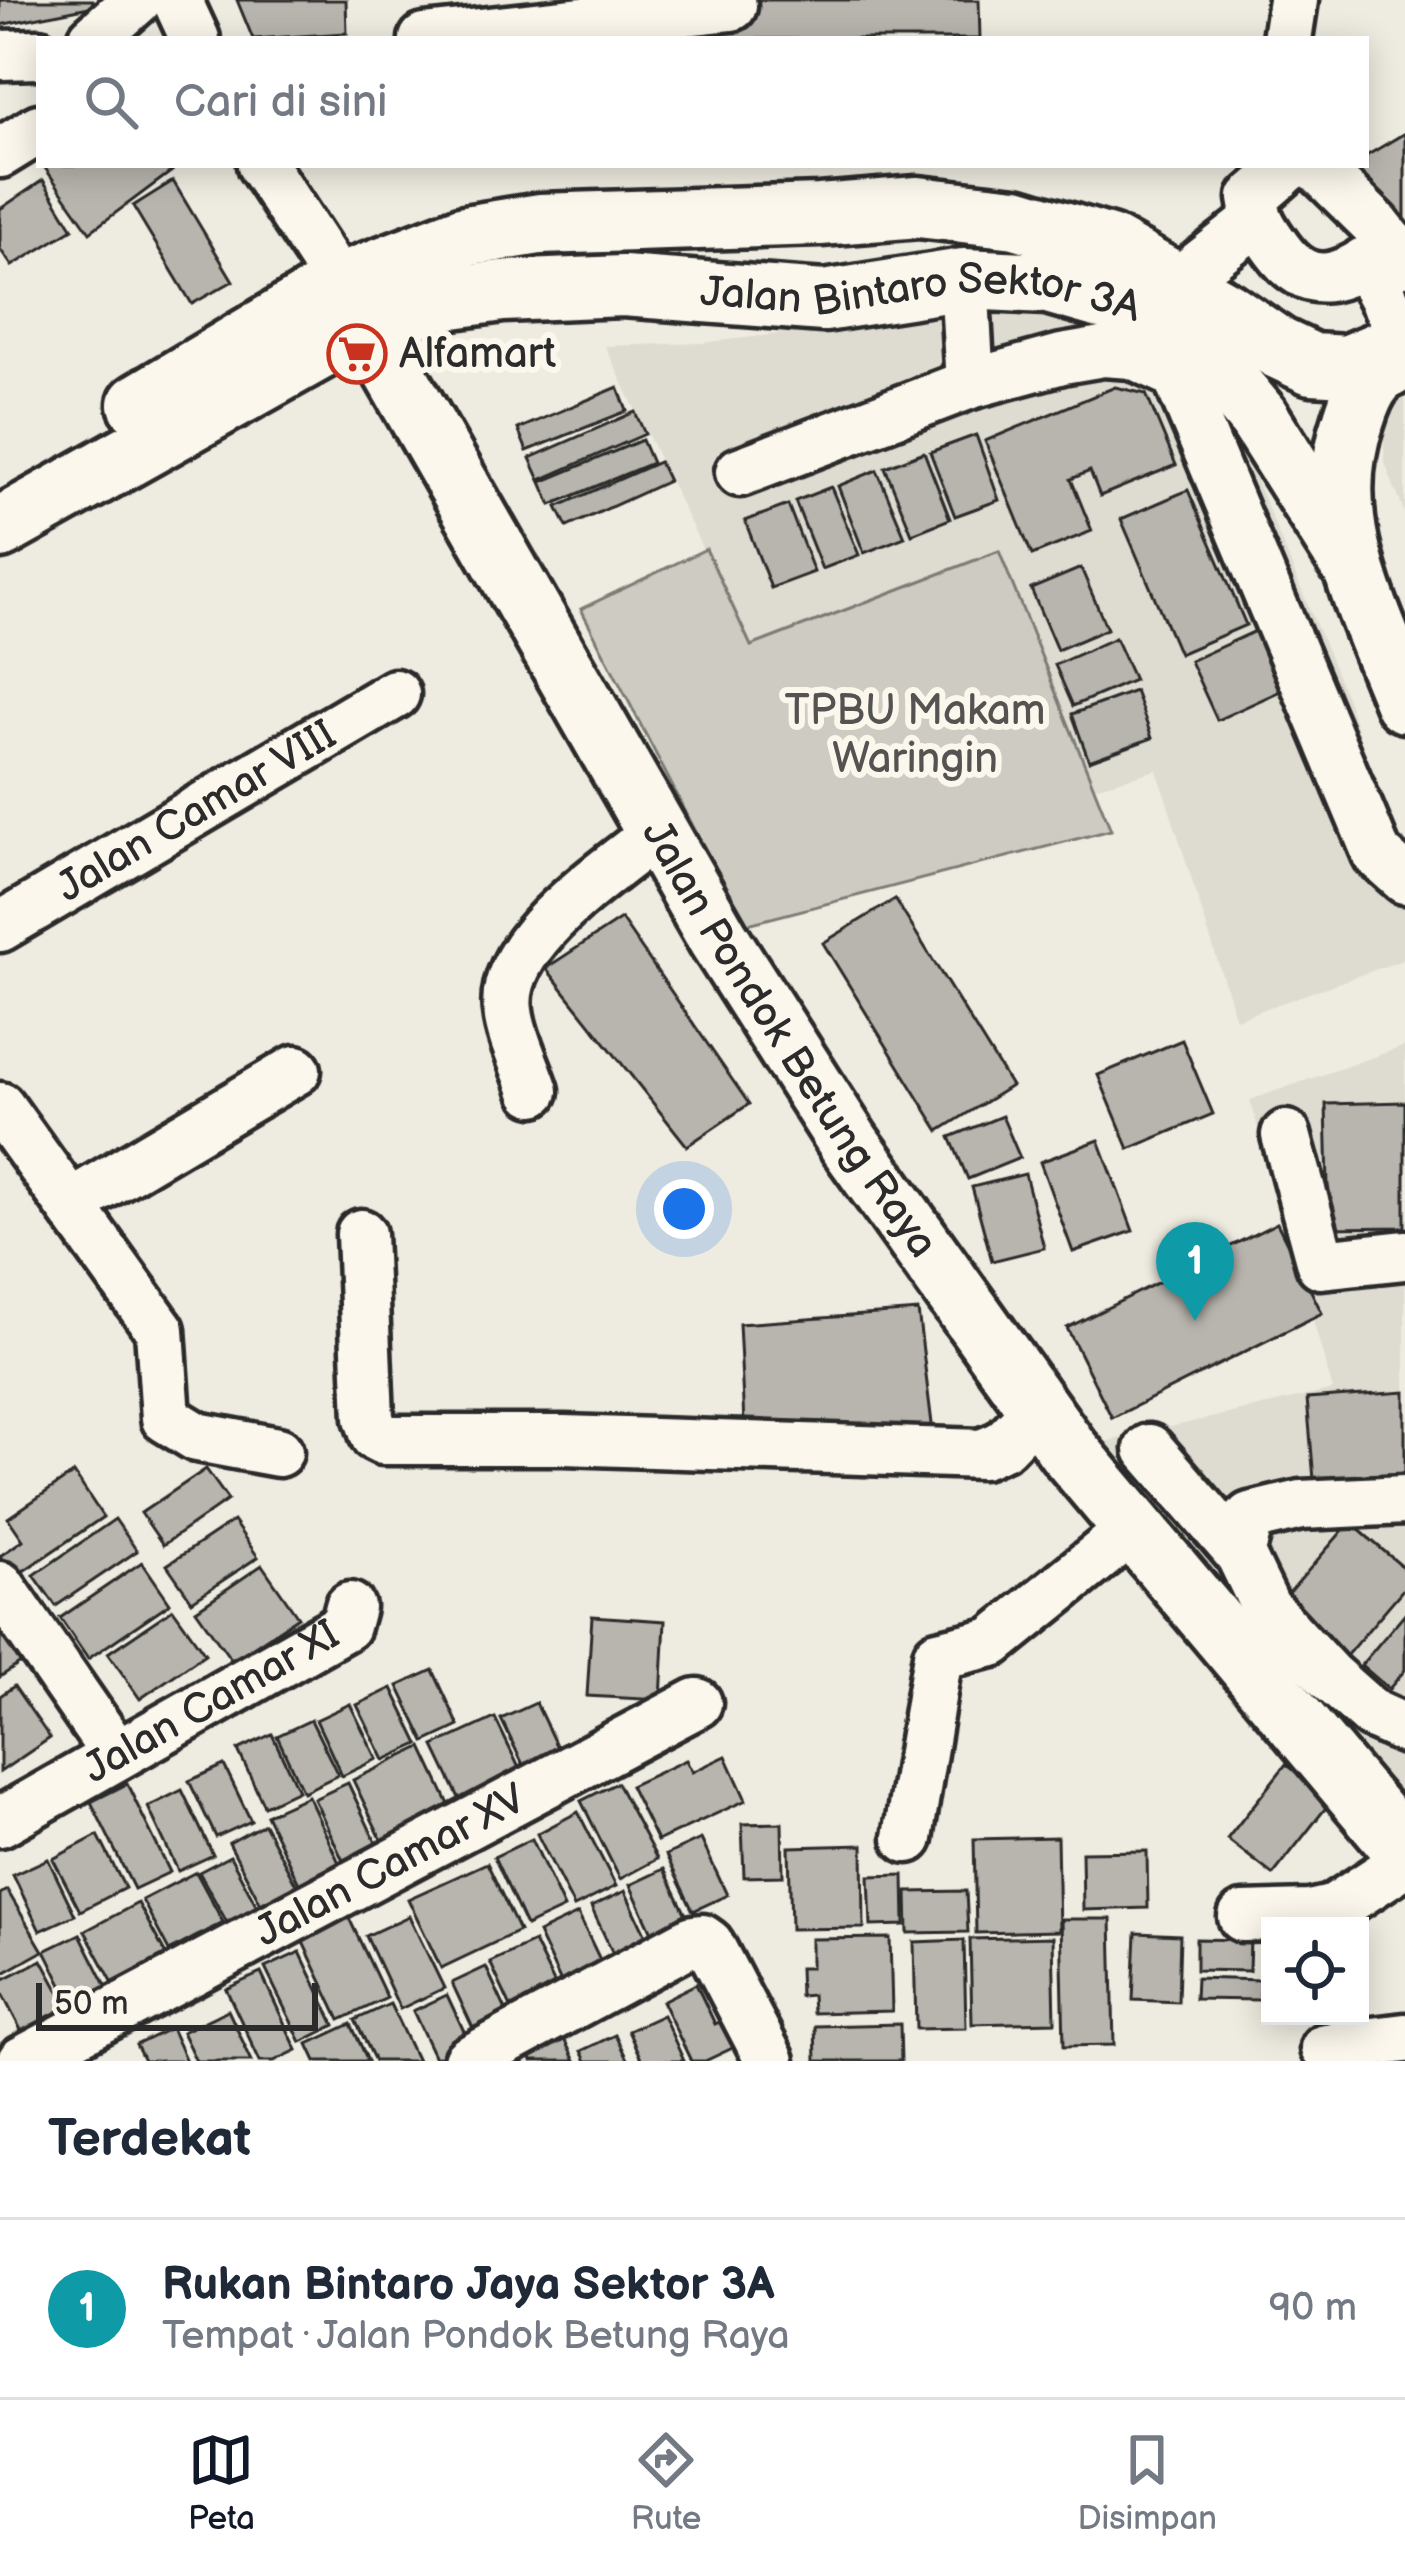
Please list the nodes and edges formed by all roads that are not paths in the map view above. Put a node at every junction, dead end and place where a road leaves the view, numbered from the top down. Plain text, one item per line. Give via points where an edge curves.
1 (137, 0) edge
2 (1293, 0) edge
3 (732, 7) dead end
4 (95, 36) edge
5 (453, 36) edge
6 (1287, 36) edge
7 (36, 54) edge
8 (0, 55) edge
9 (36, 131) edge
10 (0, 154) edge
11 (264, 168) edge
12 (1288, 168) edge
13 (1317, 168) edge
14 (820, 215) junction
15 (1256, 221) junction
16 (1388, 257) edge
17 (964, 279) junction
18 (1177, 283) junction
19 (824, 302) junction
20 (353, 304) junction
21 (1405, 340) edge
22 (1405, 358) edge
23 (970, 384) junction
24 (740, 472) dead end
25 (0, 488) edge
26 (0, 528) edge
27 (1352, 566) junction
28 (394, 694) dead end
29 (1405, 702) edge
30 (657, 832) junction
31 (1405, 879) edge
32 (24, 893) edge
33 (0, 927) edge
34 (296, 1070) dead end
35 (534, 1091) dead end
36 (0, 1107) edge
37 (1286, 1135) dead end
38 (72, 1203) junction
39 (362, 1234) dead end
40 (1405, 1255) edge
41 (1037, 1410) junction
42 (1149, 1449) dead end
43 (278, 1452) dead end
44 (1405, 1500) edge
45 (1134, 1528) junction
46 (1240, 1554) junction
47 (0, 1586) edge
48 (350, 1607) dead end
49 (697, 1703) dead end
50 (1405, 1729) edge
51 (116, 1754) junction
52 (0, 1822) edge
53 (908, 1838) dead end
54 (1404, 1851) edge
55 (1243, 1917) dead end
56 (1405, 2038) edge
57 (0, 2046) edge
58 (1325, 2048) dead end
59 (11, 2061) edge
60 (22, 2061) edge
61 (468, 2061) edge
62 (770, 2061) edge

1 - 4 street
2 - 6 street
3 - 5 street
7 - 8 street
9 - 10 street
11 - 20 street, Jalan Pondok Betung Raya
12 - 15 street via 1253,198
13 - 16 street
14 - 18 main road, Jalan Bintaro Sektor 3A via 918,207 1016,218 1109,246
14 - 19 main road via 811,258
14 - 20 main road, Jalan Bintaro Sektor 3A via 540,224 465,236
15 - 16 street via 1293,271 1322,279
15 - 18 street
16 - 21 street
17 - 19 main road, Jalan Bintaro Sektor 3A
17 - 23 street
17 - 27 main road, Jalan Bintaro Sektor 3A via 1048,283 1132,307 1212,362 1258,417
18 - 21 main road, Jalan Bintaro Sektor 3A via 1312,364 1346,366
19 - 20 main road, Jalan Bintaro Sektor 3A via 623,286
20 - 25 main road
20 - 26 main road
20 - 30 main road, Jalan Pondok Betung Raya
22 - 27 main road, Jalan Bintaro Sektor 3A via 1375,376 1348,436 1340,501
23 - 24 street
23 - 31 street via 1103,352 1132,354 1176,374 1377,854
27 - 29 main road, Jalan Bintaro Sektor 3A
28 - 32 street, Jalan Camar VIII
30 - 35 street via 534,936 512,972 507,1010
30 - 41 main road, Jalan Pondok Betung Raya via 849,1143
32 - 33 street, Jalan Camar VIII
34 - 38 street
36 - 38 street
37 - 40 street via 1322,1264
38 - 43 street via 160,1330 166,1418 197,1437
39 - 41 street via 369,1418 383,1441 982,1454 1003,1445
41 - 45 main road, Jalan Pondok Betung Raya
42 - 46 street
44 - 46 street via 1301,1505 1250,1517
45 - 53 street via 993,1642 918,1652
45 - 54 main road, Jalan Pondok Betung Raya
46 - 50 street via 1266,1607 1329,1676 1372,1714
47 - 51 street
48 - 51 street, Jalan Camar XI via 345,1626
49 - 60 street, Jalan Camar XV
51 - 52 street, Jalan Camar XI
54 - 55 street via 1332,1910
56 - 58 street
57 - 59 street
61 - 62 street via 702,1939

